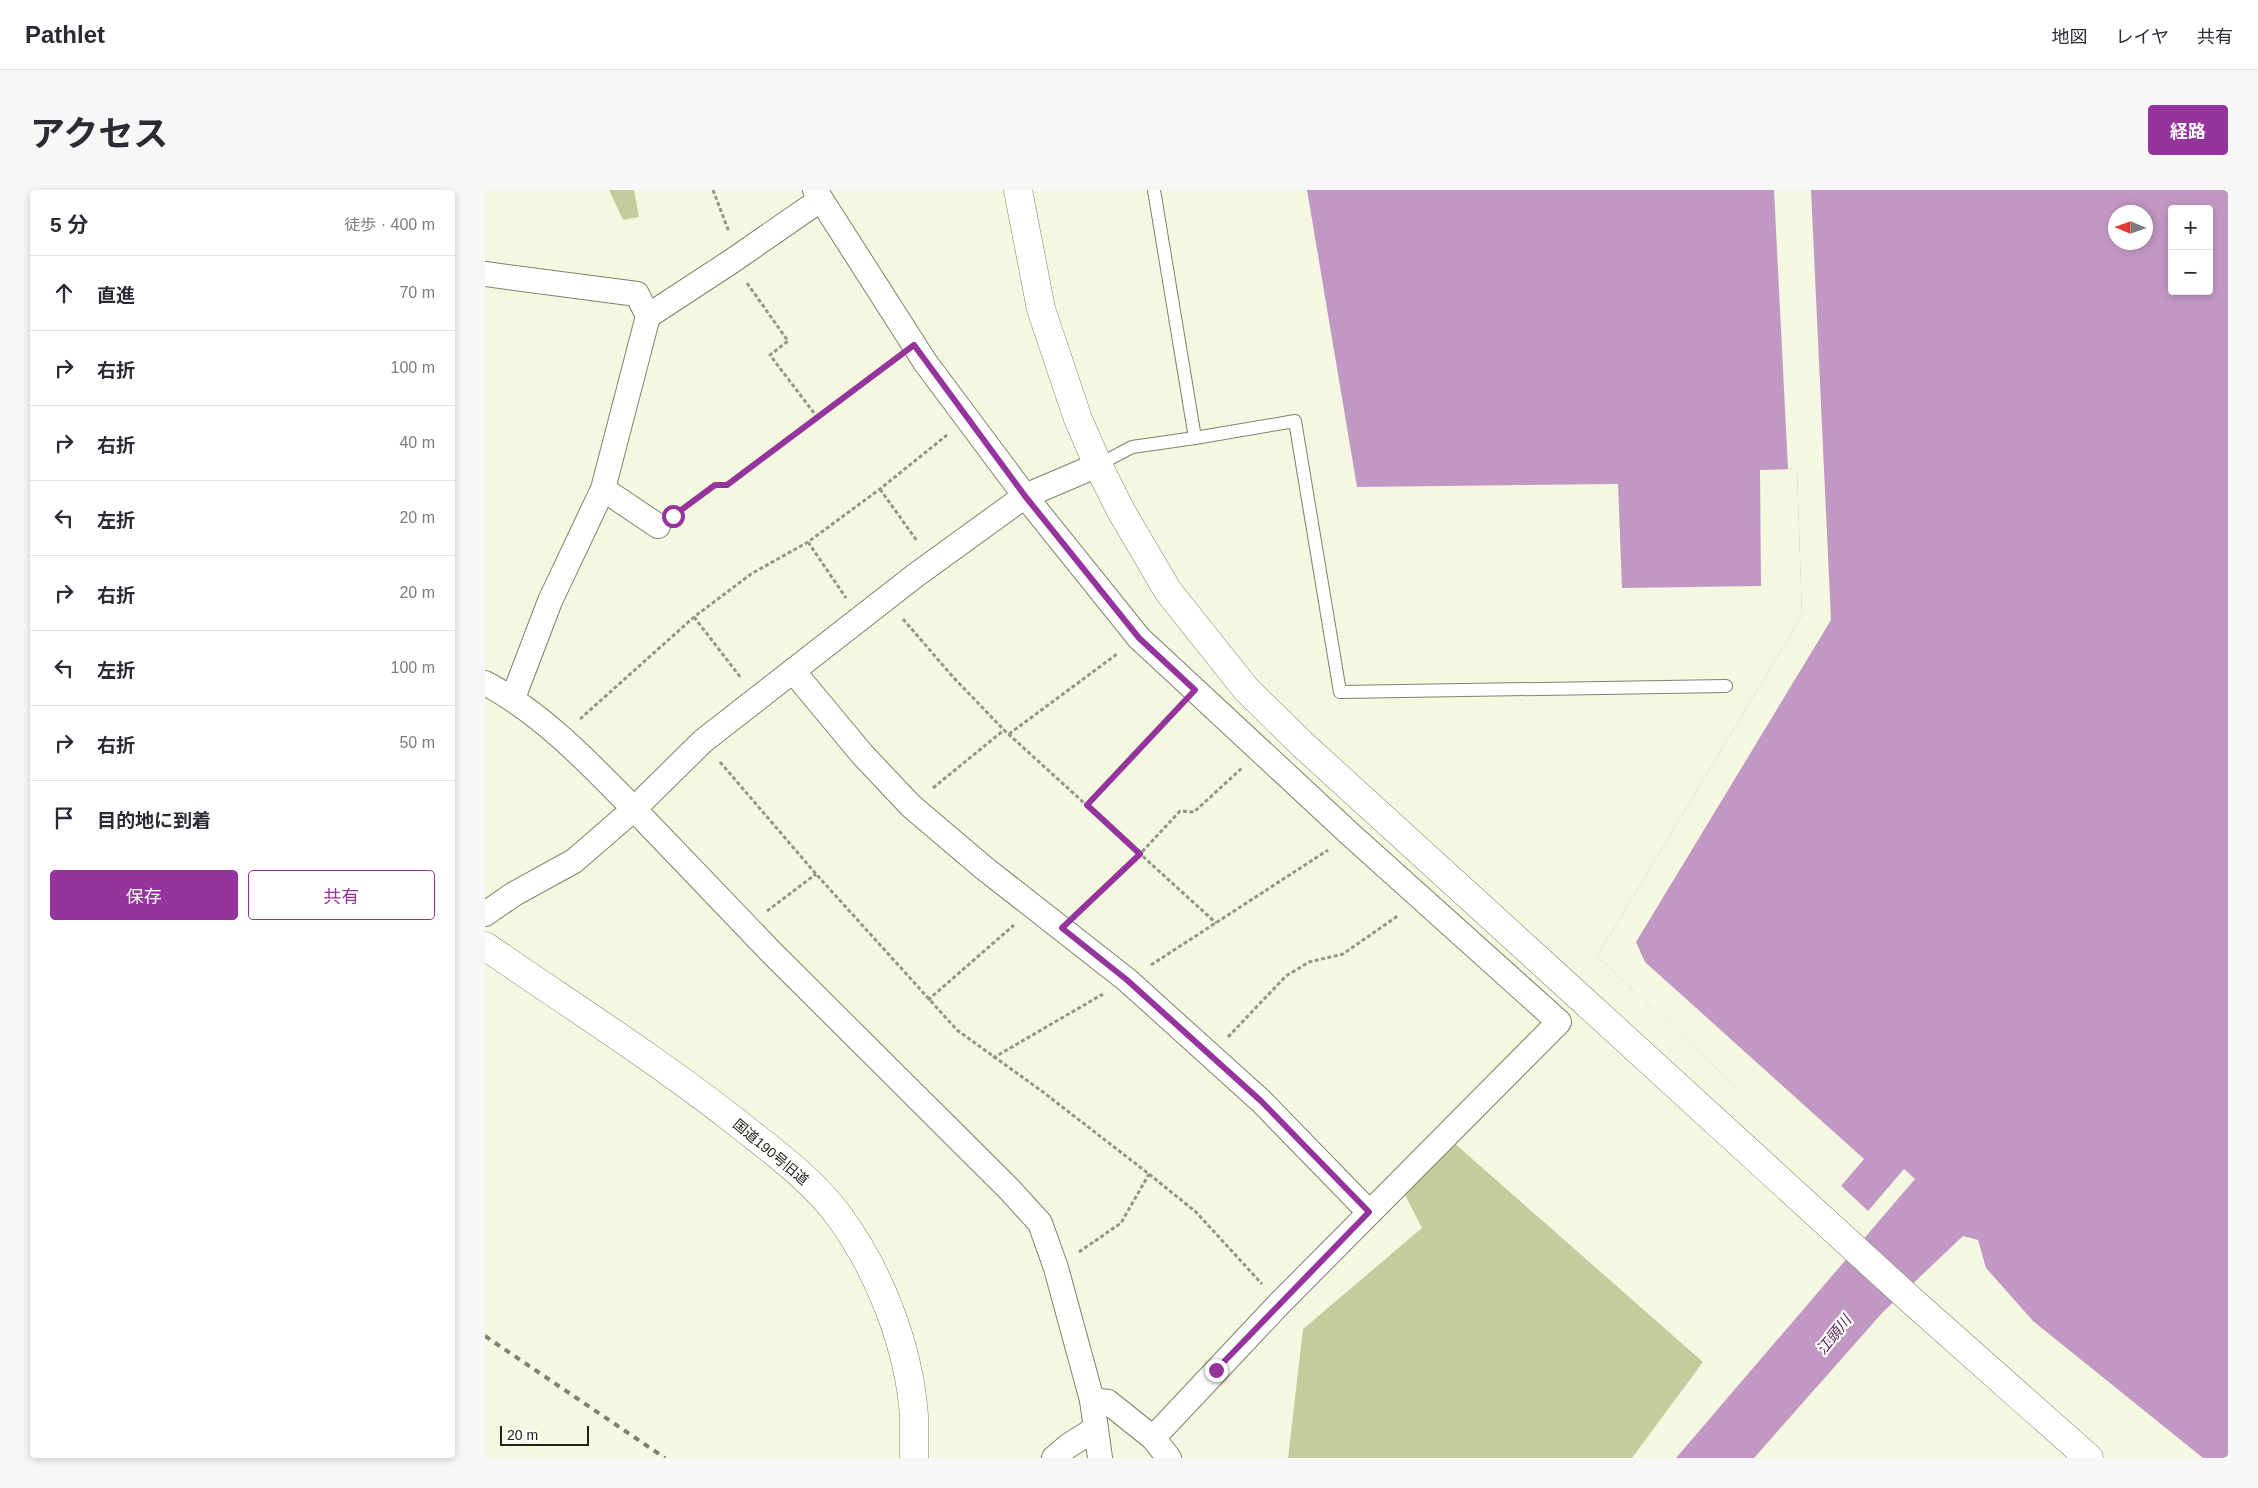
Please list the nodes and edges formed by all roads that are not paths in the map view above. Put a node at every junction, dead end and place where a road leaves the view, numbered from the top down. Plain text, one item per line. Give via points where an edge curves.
1 (1018, 190) edge
2 (1154, 190) edge
3 (817, 195) edge
4 (485, 274) edge
5 (647, 316) junction
6 (1195, 438) junction
7 (1098, 465) junction
8 (603, 489) junction
9 (1025, 496) junction
10 (658, 526) road end
11 (793, 671) junction
12 (485, 683) edge
13 (1726, 686) dead end
14 (513, 698) junction
15 (634, 809) junction
16 (485, 914) edge
17 (485, 946) edge
18 (1369, 1212) junction
19 (1092, 1400) junction
20 (1095, 1429) junction
21 (1153, 1438) junction
22 (914, 1458) edge
23 (1054, 1458) edge
24 (1100, 1458) edge
25 (1169, 1458) edge
26 (2089, 1458) edge

1 - 7 street via 1041,309
2 - 6 lane
3 - 5 street via 732,261
3 - 9 street via 914,345
4 - 5 street via 637,294
5 - 8 street
6 - 7 lane via 1132,448
6 - 13 lane via 1295,421 1339,692
7 - 9 street
7 - 26 street via 1168,592 1246,689 1302,744 1911,1300
8 - 10 street
8 - 14 street via 551,601
9 - 11 street
9 - 18 street via 1139,638 1559,1022
11 - 15 street via 703,741
11 - 18 street via 862,754 911,806 1127,980 1261,1101
12 - 14 street
14 - 15 street via 566,740
15 - 16 street via 574,861
15 - 19 street via 1040,1223 1056,1268
17 - 22 street, 国道190号旧道 via 693,1088 804,1178 838,1214 858,1243 889,1306 899,1340 913,1416
18 - 21 street
19 - 20 street
19 - 21 street via 1108,1402
20 - 23 street
20 - 24 street
21 - 25 street

